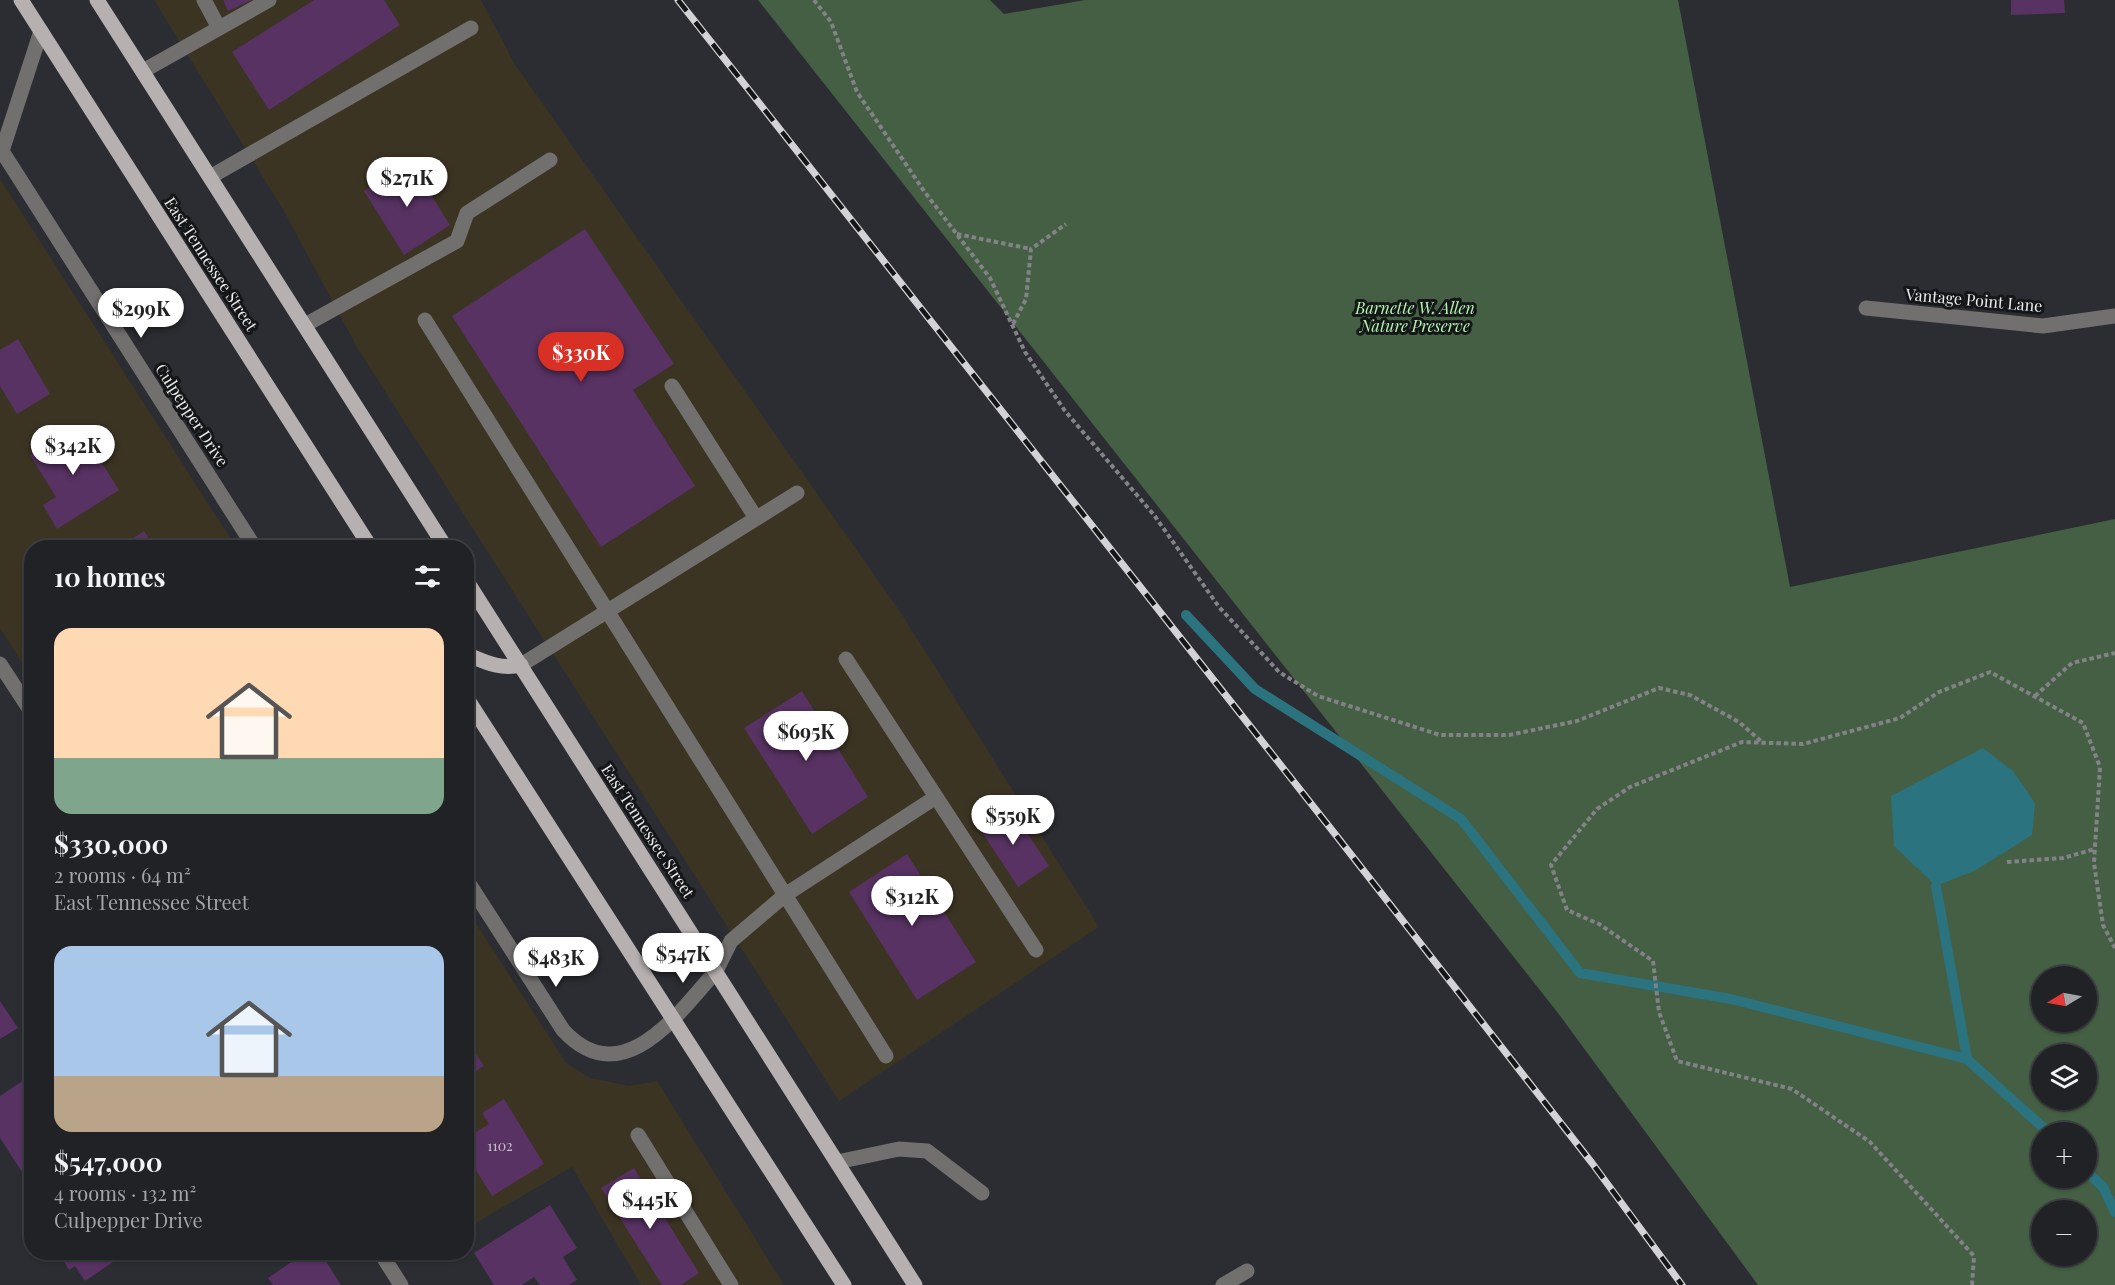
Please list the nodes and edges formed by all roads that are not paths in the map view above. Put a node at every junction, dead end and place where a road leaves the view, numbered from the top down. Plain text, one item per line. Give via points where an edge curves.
1 (21, 0) edge
2 (98, 0) edge
3 (204, 0) edge
4 (269, 0) edge
5 (219, 28) junction
6 (471, 28) dead end
7 (41, 31) junction
8 (142, 71) junction
9 (1, 149) edge
10 (550, 160) dead end
11 (210, 177) junction
12 (1866, 308) dead end
13 (2115, 316) edge
14 (425, 320) dead end
15 (305, 325) junction
16 (672, 386) dead end
17 (797, 493) dead end
18 (756, 519) junction
19 (250, 540) edge
20 (366, 540) edge
21 (441, 540) edge
22 (474, 592) edge
23 (608, 611) junction
24 (474, 657) edge
25 (846, 659) dead end
26 (0, 664) edge
27 (521, 665) junction
28 (24, 701) edge
29 (474, 709) edge
30 (936, 797) junction
31 (474, 891) edge
32 (785, 895) junction
33 (1036, 950) dead end
34 (716, 971) junction
35 (674, 1019) junction
36 (886, 1056) dead end
37 (638, 1135) dead end
38 (837, 1162) junction
39 (982, 1192) dead end
40 (385, 1260) edge
41 (1247, 1271) dead end
42 (401, 1285) edge
43 (731, 1285) edge
44 (844, 1285) edge
45 (915, 1285) edge
46 (1223, 1285) edge

1 - 7 main road, East Tennessee Street
2 - 8 main road
3 - 5 street
4 - 5 street
5 - 8 street
6 - 11 street
7 - 9 street, Culpepper Drive
7 - 20 main road, East Tennessee Street
8 - 11 main road
9 - 19 street, Culpepper Drive
10 - 15 street via 467,213 457,241
11 - 15 main road
12 - 13 street, Vantage Point Lane via 2043,326
14 - 23 street
15 - 21 main road
16 - 18 street
17 - 18 street
18 - 23 street
22 - 27 main road, East Tennessee Street
23 - 27 street
23 - 32 street
24 - 27 main road via 498,667
25 - 30 street
26 - 28 street
27 - 34 main road, East Tennessee Street
29 - 35 main road
30 - 32 street
30 - 33 street
31 - 35 street via 563,1030 591,1051 611,1054 632,1050 651,1040
32 - 34 street via 731,941
32 - 36 street
34 - 35 street
34 - 38 main road, East Tennessee Street
35 - 44 main road
37 - 43 street
38 - 39 street via 899,1149 927,1151
38 - 45 main road, East Tennessee Street
40 - 42 street
41 - 46 street

